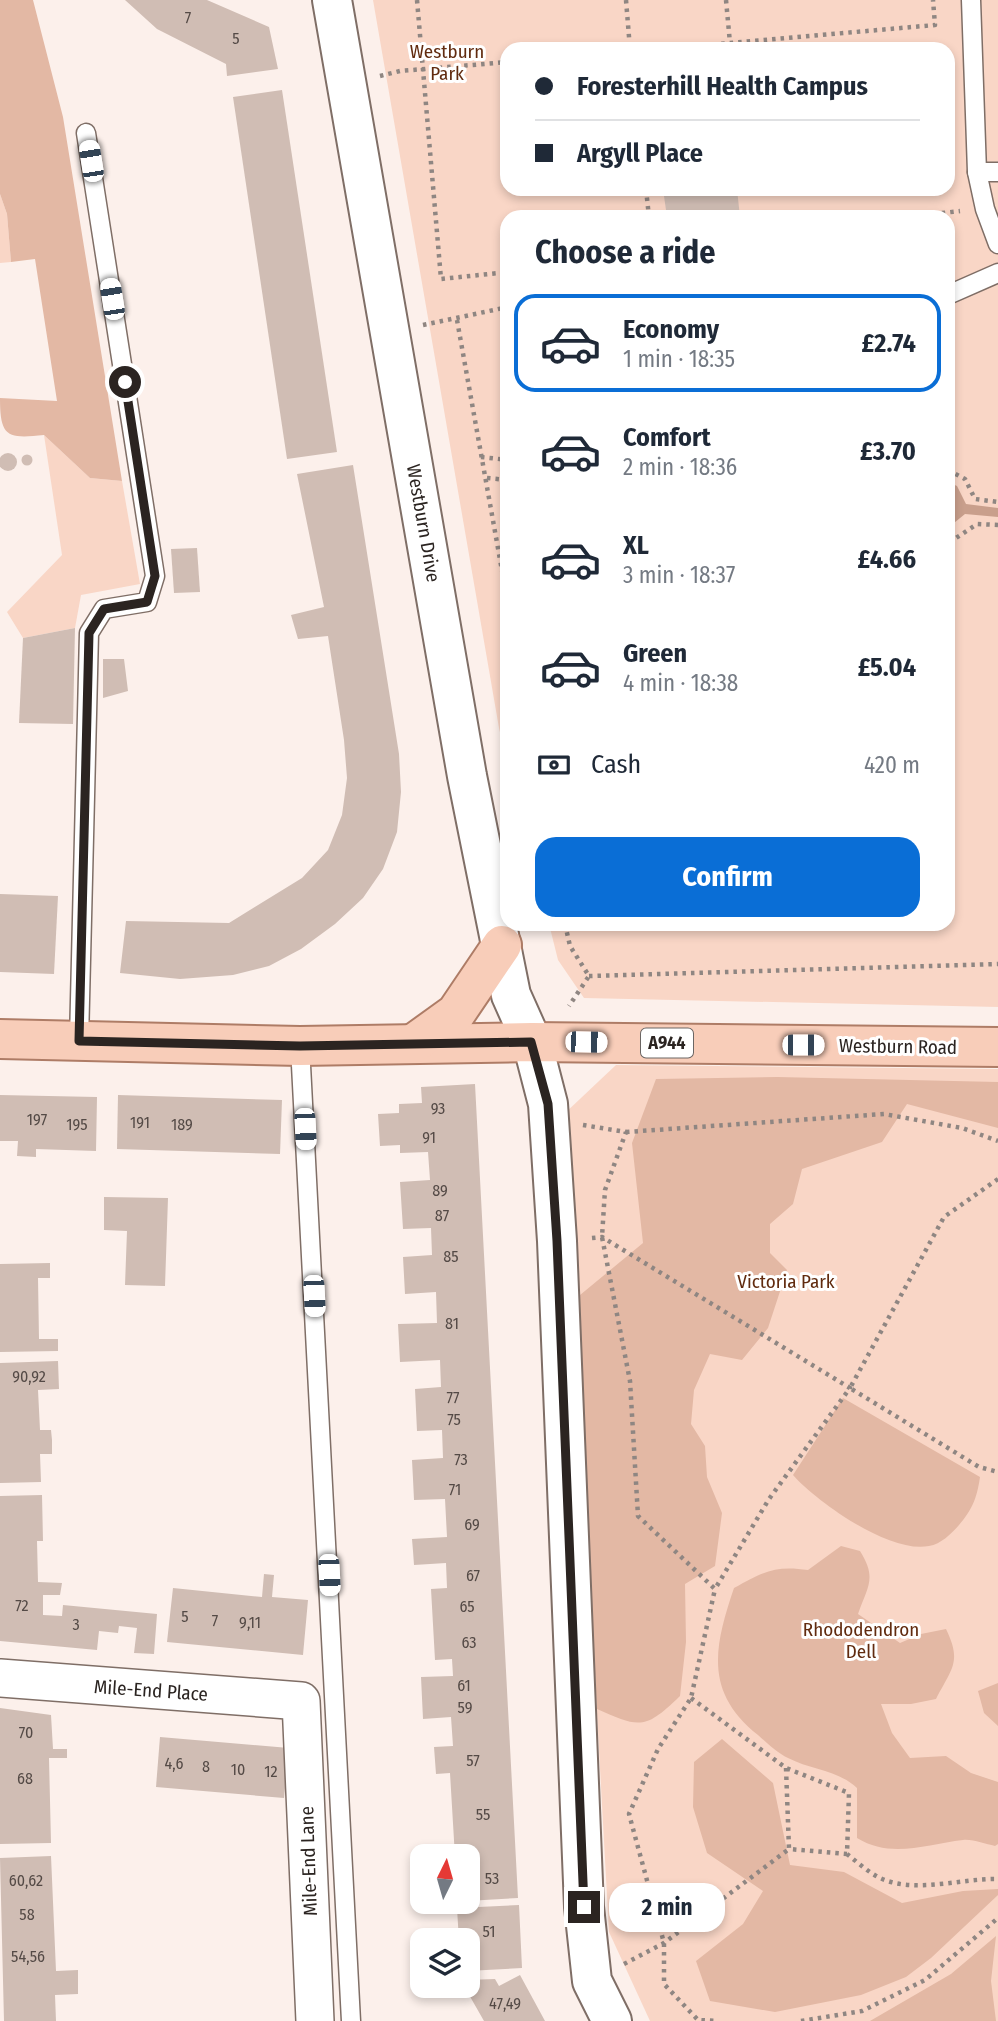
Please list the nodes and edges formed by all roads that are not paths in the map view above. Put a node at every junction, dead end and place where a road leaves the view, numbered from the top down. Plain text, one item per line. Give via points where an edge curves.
1 (332, 0) edge
2 (971, 0) edge
3 (86, 133) dead end
4 (977, 172) junction
5 (998, 172) edge
6 (998, 244) edge
7 (998, 274) edge
8 (955, 292) edge
9 (502, 945) junction
10 (526, 1029) junction
11 (0, 1039) edge
12 (79, 1041) junction
13 (413, 1044) junction
14 (300, 1046) junction
15 (998, 1046) edge
16 (0, 1678) edge
17 (301, 1702) joint
18 (315, 2021) edge
19 (351, 2021) edge
20 (612, 2021) edge

1 - 9 street, Westburn Drive via 467,776
2 - 4 lane
3 - 12 lane via 155,576 147,602 104,609 89,633
4 - 5 lane
4 - 6 lane
7 - 8 lane
9 - 10 street, Westburn Drive via 511,995
9 - 13 main road via 456,1013
10 - 13 main road, Westburn Road / A944
10 - 15 main road, Westburn Road / A944
10 - 20 street, Westburn Drive via 548,1104 584,1907 592,1981
11 - 12 main road, Westburn Road / A944
12 - 14 main road, Westburn Road / A944
13 - 14 main road, Westburn Road / A944
14 - 19 lane
16 - 17 street, Mile-End Place
17 - 18 street, Mile-End Lane

